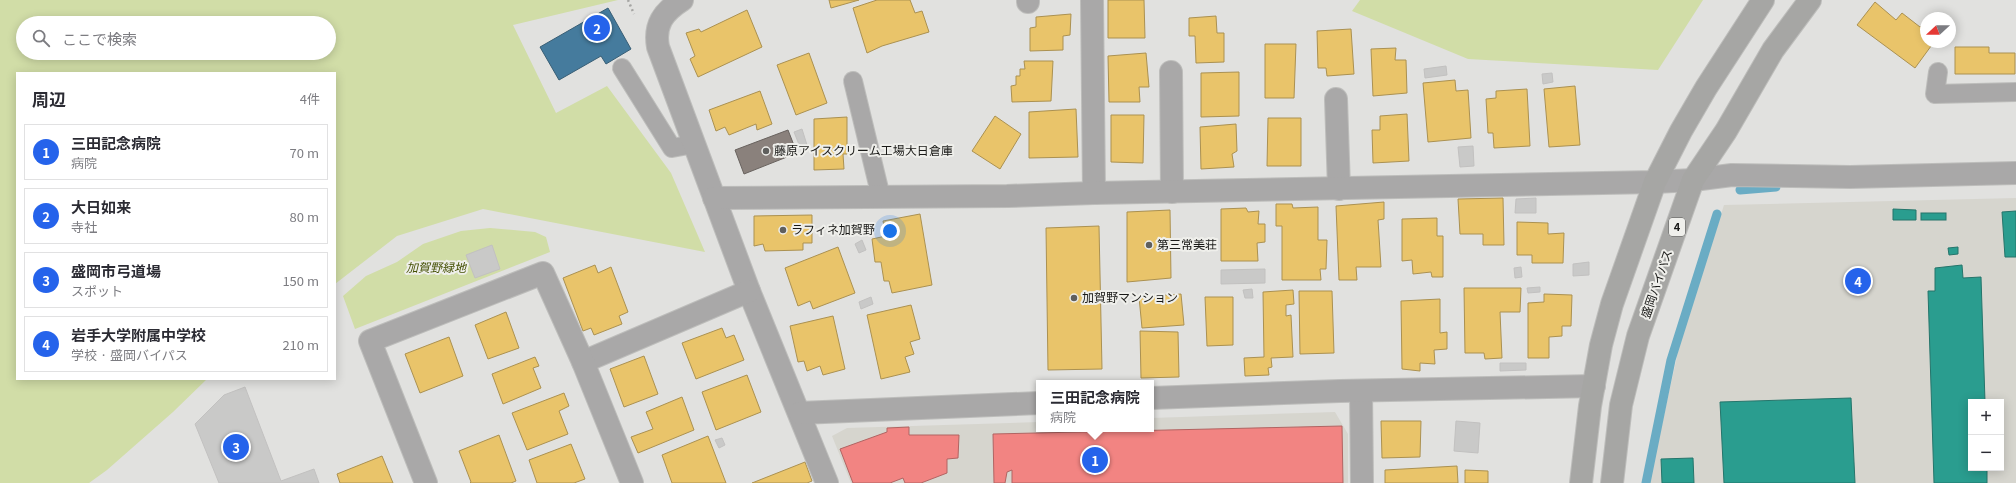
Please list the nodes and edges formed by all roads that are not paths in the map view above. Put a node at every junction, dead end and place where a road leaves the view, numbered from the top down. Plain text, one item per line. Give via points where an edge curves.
1 (682, 0) edge
2 (1092, 0) edge
3 (1763, 0) edge
4 (1810, 0) edge
5 (622, 68) dead end
6 (1171, 72) dead end
7 (1938, 72) dead end
8 (853, 81) dead end
9 (2016, 92) edge
10 (1336, 99) dead end
11 (694, 144) junction
12 (2016, 173) edge
13 (1693, 180) junction
14 (1655, 182) junction
15 (1339, 189) junction
16 (1172, 192) junction
17 (1094, 193) junction
18 (882, 197) junction
19 (714, 198) junction
20 (749, 291) junction
21 (583, 362) junction
22 (1594, 386) junction
23 (1361, 391) junction
24 (1154, 398) edge
25 (1036, 403) edge
26 (800, 413) junction
27 (426, 483) edge
28 (632, 483) edge
29 (827, 483) edge
30 (1362, 483) edge
31 (1581, 483) edge
32 (1612, 483) edge

1 - 11 street via 669,8 655,33 658,48
2 - 17 street
3 - 14 highway via 1706,88
4 - 13 highway, 盛岡バイパス / 4 via 1773,50 1726,131
5 - 11 lane via 672,148
6 - 16 street
7 - 9 lane via 1934,94
8 - 18 lane
10 - 15 street
11 - 19 street
12 - 13 street via 1850,177 1732,175
13 - 14 street
13 - 32 highway, 盛岡バイパス / 4 via 1638,336 1621,405
14 - 15 street
14 - 22 highway via 1612,304
15 - 16 street
16 - 17 street
17 - 18 street
18 - 19 street
19 - 20 street
20 - 21 street
20 - 26 street
21 - 27 street via 543,273 370,341
21 - 28 street
22 - 23 street
22 - 31 highway
23 - 24 street
23 - 30 street
25 - 26 street
26 - 29 street

